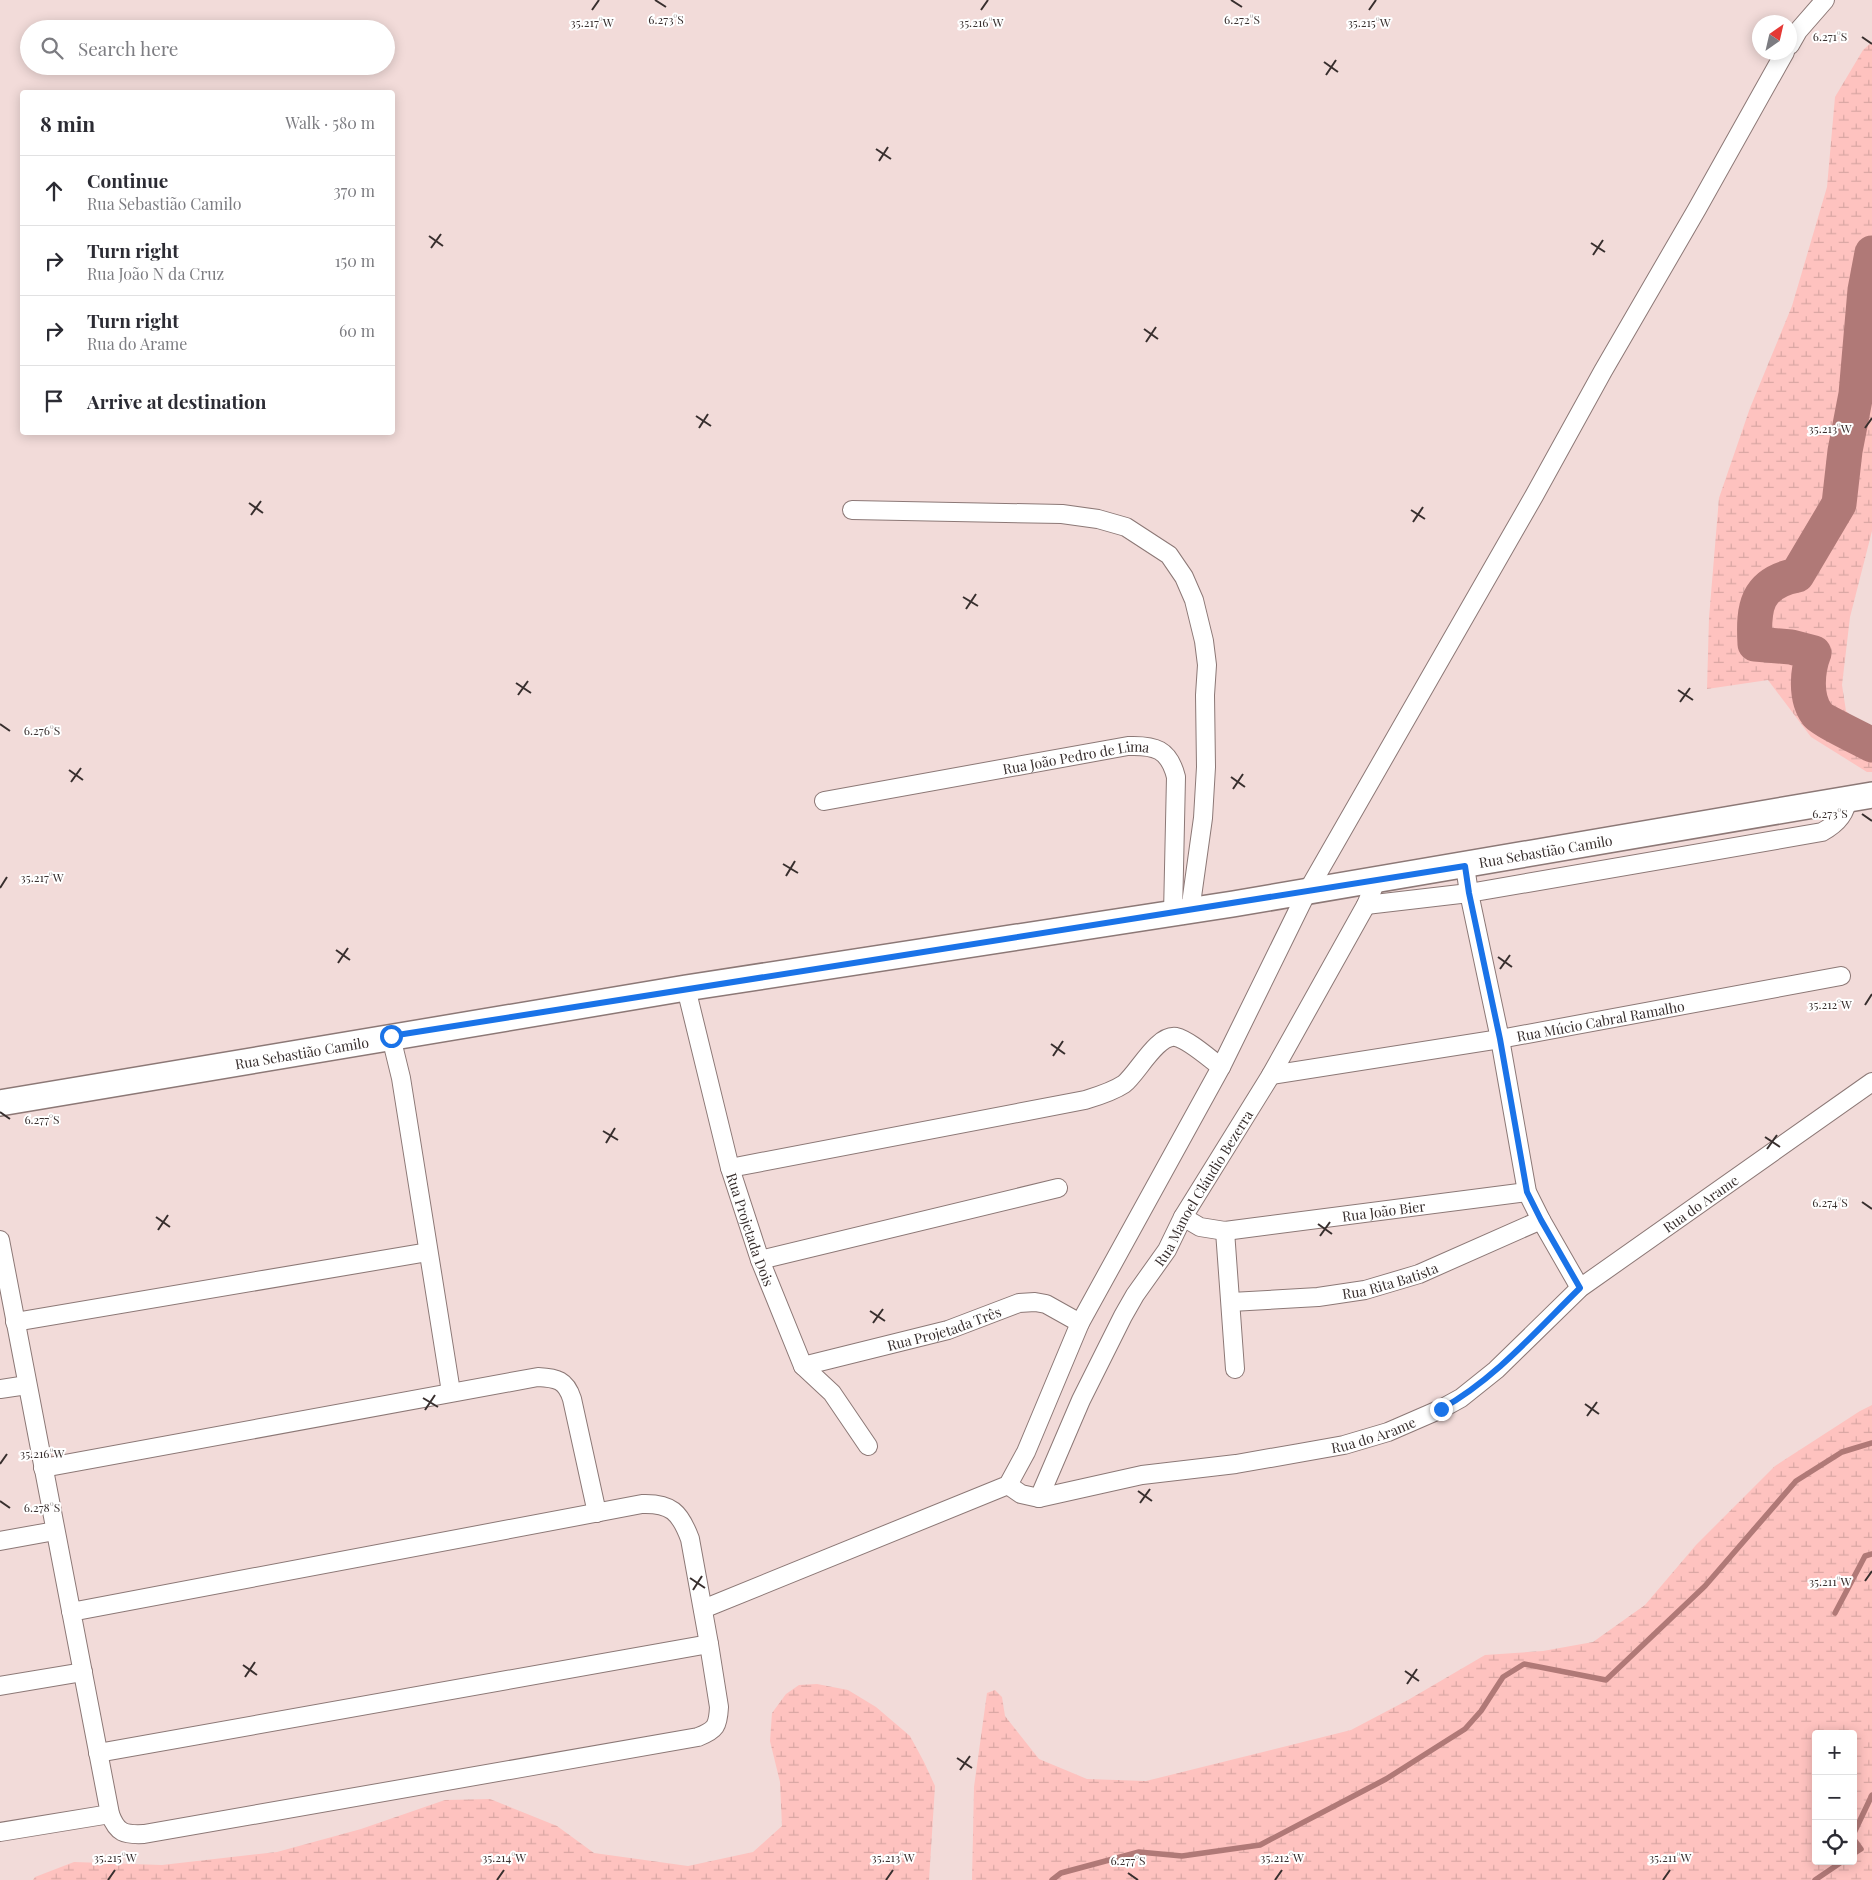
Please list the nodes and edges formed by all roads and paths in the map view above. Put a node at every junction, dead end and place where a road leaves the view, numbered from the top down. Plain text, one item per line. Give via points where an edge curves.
1 (1825, 0) edge
2 (1797, 33) edge
3 (1781, 60) edge
4 (852, 510) dead end
5 (1872, 795) edge
6 (1847, 799) junction
7 (824, 801) dead end
8 (1465, 866) junction
9 (1376, 881) junction
10 (1307, 892) junction
11 (1469, 893) junction
12 (1366, 905) junction
13 (1182, 913) junction
14 (1841, 976) dead end
15 (686, 988) junction
16 (391, 1036) junction
17 (1500, 1039) junction
18 (1221, 1067) junction
19 (1271, 1075) junction
20 (1872, 1082) edge
21 (0, 1102) edge
22 (730, 1168) junction
23 (1058, 1188) dead end
24 (1527, 1192) junction
25 (1183, 1217) junction
26 (1541, 1220) junction
27 (1225, 1231) junction
28 (0, 1240) edge
29 (428, 1252) junction
30 (760, 1260) junction
31 (1580, 1288) junction
32 (1231, 1302) junction
33 (15, 1322) junction
34 (1080, 1323) junction
35 (803, 1366) junction
36 (1235, 1369) dead end
37 (27, 1385) junction
38 (0, 1389) edge
39 (451, 1392) junction
40 (868, 1446) dead end
41 (43, 1468) junction
42 (1008, 1485) junction
43 (1039, 1498) junction
44 (597, 1513) junction
45 (55, 1531) junction
46 (0, 1541) edge
47 (703, 1609) junction
48 (71, 1612) junction
49 (709, 1644) junction
50 (83, 1672) junction
51 (0, 1686) edge
52 (98, 1752) junction
53 (110, 1814) junction
54 (0, 1832) edge

1 - 2 street
3 - 10 street
4 - 13 street via 1062,514 1098,519 1126,527 1169,555 1194,600 1208,665 1203,818
5 - 6 main road, Rua Sebastião Camilo
6 - 8 main road, Rua Sebastião Camilo
6 - 11 street, Rua Sebastião Camilo via 1840,818 1822,832
7 - 13 street, Rua João Pedro de Lima via 1128,746 1156,748 1166,754 1176,777
8 - 9 main road, Rua Sebastião Camilo
8 - 11 street
9 - 10 main road, Rua Sebastião Camilo
9 - 12 street, Rua Manoel Cláudio Bezerra
10 - 13 main road, Rua Sebastião Camilo
10 - 18 street
11 - 12 street, Rua Sebastião Camilo
11 - 17 street
12 - 19 street, Rua Manoel Cláudio Bezerra
13 - 15 main road, Rua Sebastião Camilo
14 - 17 street, Rua Múcio Cabral Ramalho
15 - 16 main road, Rua Sebastião Camilo
15 - 22 street, Rua Projetada Dois
16 - 21 main road, Rua Sebastião Camilo
16 - 29 street via 401,1078
17 - 19 street, Rua Múcio Cabral Ramalho
17 - 24 street
18 - 22 street via 1183,1040 1166,1038 1125,1083 1115,1090 1085,1100
18 - 34 street
19 - 25 street, Rua Manoel Cláudio Bezerra
20 - 31 street, Rua do Arame
22 - 30 street, Rua Projetada Dois
23 - 30 street
24 - 26 street
24 - 27 street, Rua João Bier
25 - 27 street, Rua João Bier via 1200,1227
25 - 43 street, Rua Manoel Cláudio Bezerra via 1167,1250 1123,1316 1081,1400
26 - 31 street
26 - 32 street, Rua Rita Batista via 1419,1274 1365,1290 1318,1298
27 - 32 street
28 - 33 street
29 - 33 street
29 - 39 street
30 - 35 street, Rua Projetada Dois
31 - 43 street, Rua do Arame via 1496,1370 1461,1398 1388,1432 1299,1453 1142,1475
32 - 36 street
33 - 37 street
34 - 35 street, Rua Projetada Três via 1046,1304 1019,1303 948,1330
34 - 42 street via 1026,1452
35 - 40 street, Rua Projetada Dois via 832,1393
37 - 38 street
37 - 41 street
39 - 41 street
39 - 44 street via 538,1377 561,1381 569,1389 572,1399
41 - 45 street
42 - 43 street via 1021,1494
42 - 47 street
44 - 47 street via 657,1504 669,1507 678,1515 690,1539
44 - 48 street
45 - 46 street
45 - 48 street
47 - 49 street
48 - 50 street
49 - 52 street
49 - 53 street via 718,1716 713,1730 698,1737 144,1834 122,1832 114,1826
50 - 51 street
50 - 52 street
52 - 53 street
53 - 54 street

